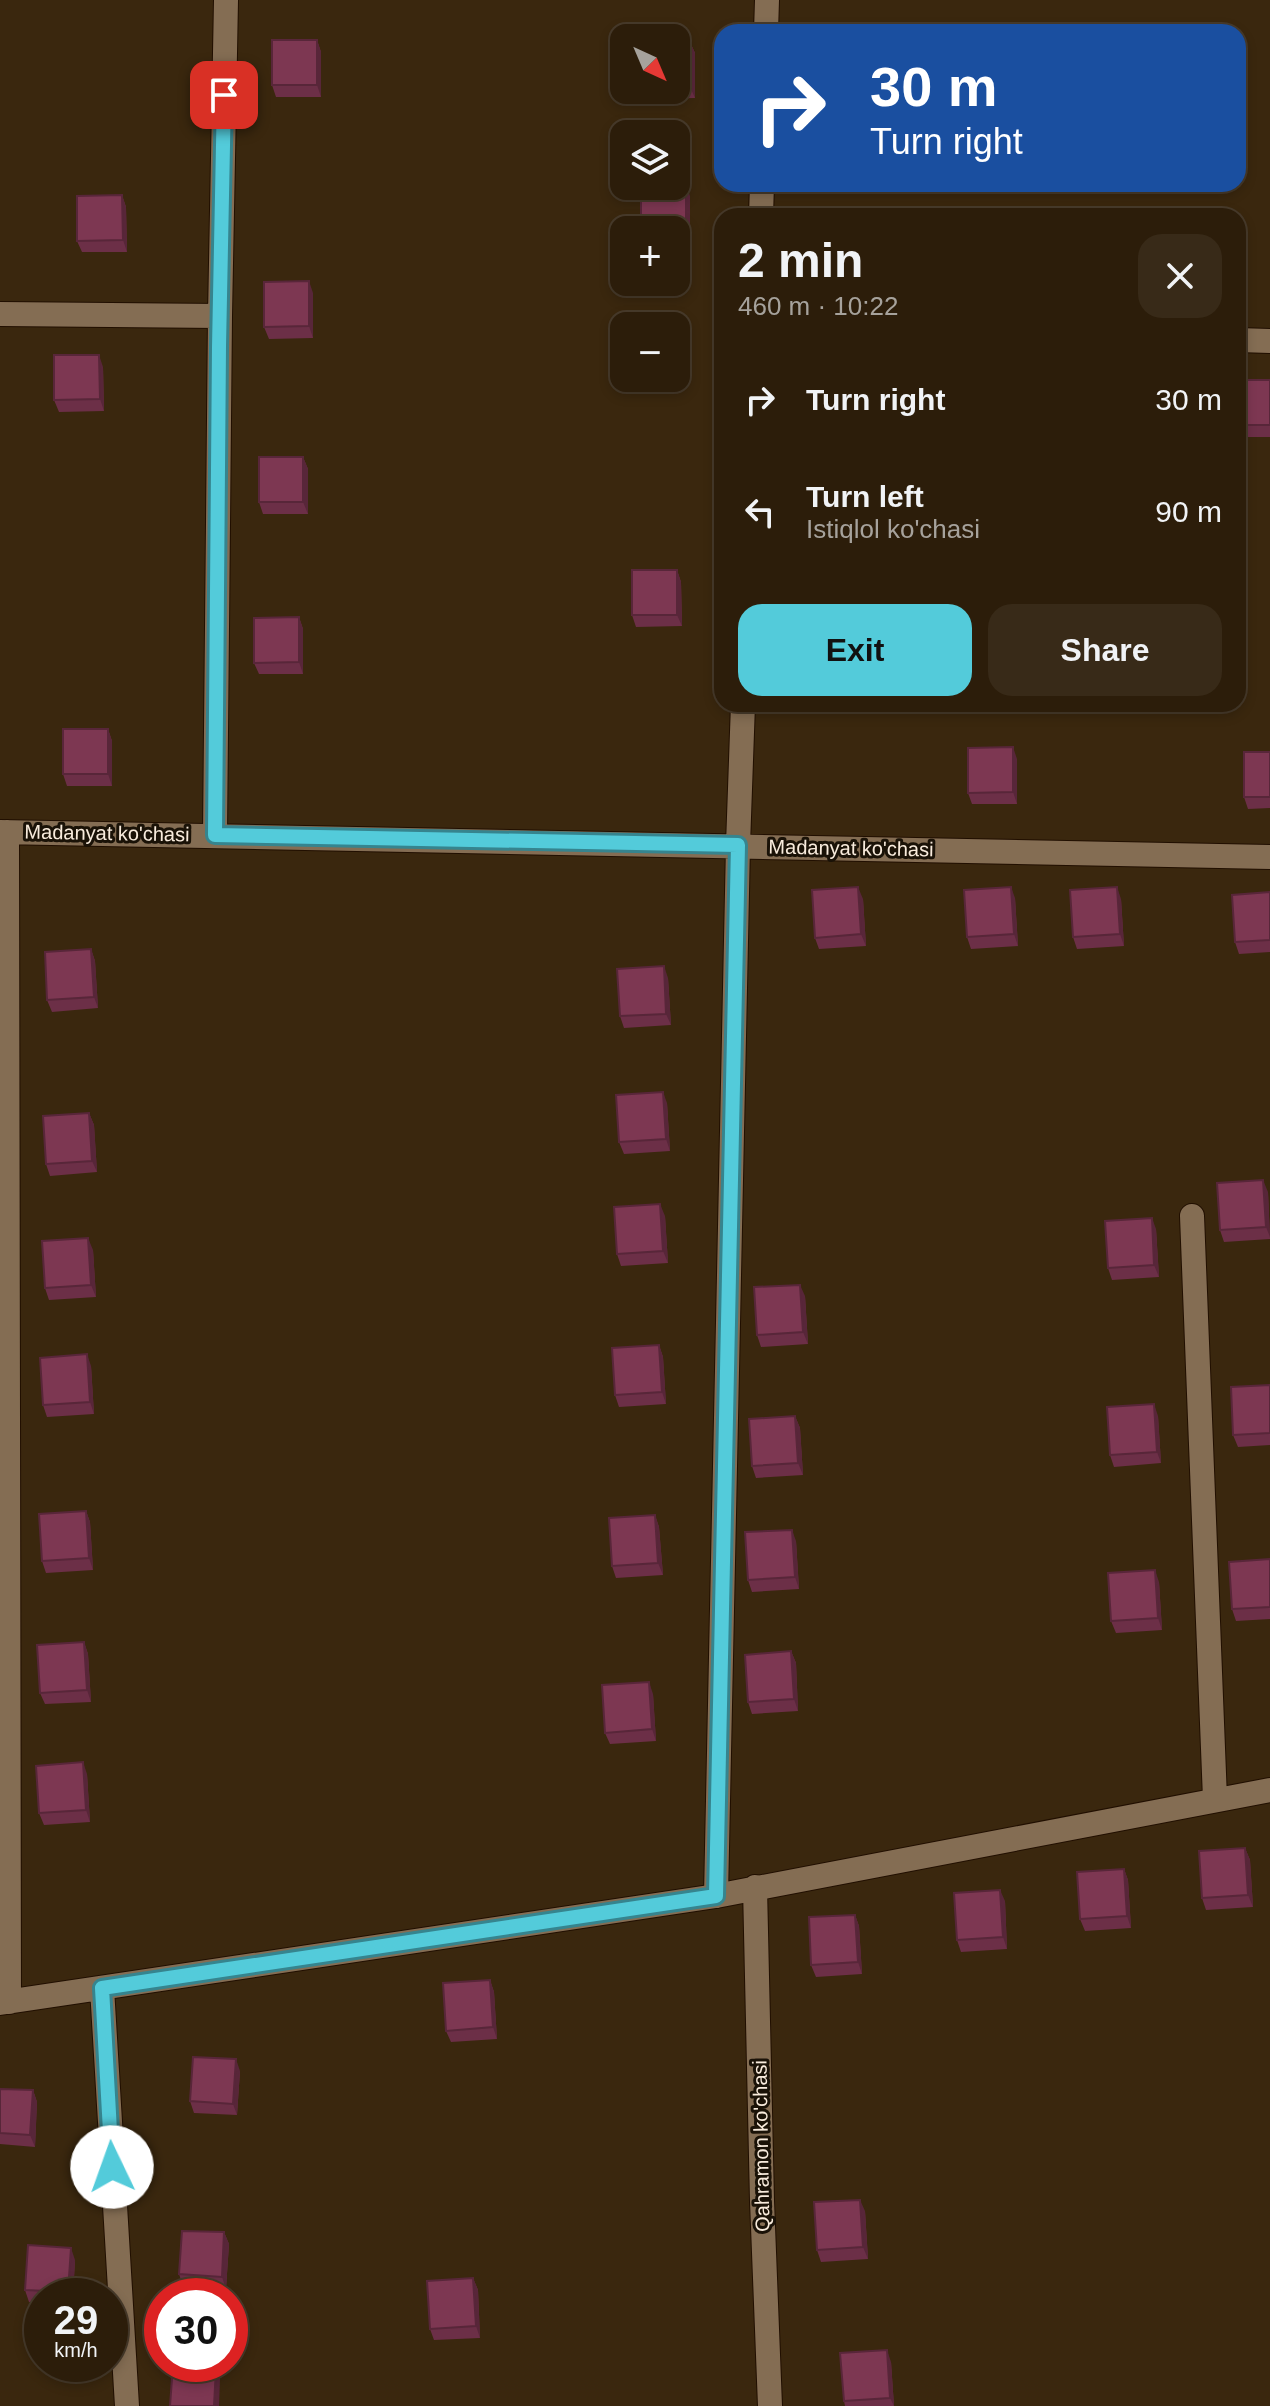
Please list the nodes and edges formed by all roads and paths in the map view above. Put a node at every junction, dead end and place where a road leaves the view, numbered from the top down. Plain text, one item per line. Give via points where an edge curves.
1 (226, 0) edge
2 (767, 0) edge
3 (766, 24) edge
4 (0, 314) edge
5 (220, 316) junction
6 (1246, 340) edge
7 (1270, 341) edge
8 (743, 712) edge
9 (4, 832) edge
10 (215, 835) junction
11 (738, 845) junction
12 (1270, 857) edge
13 (1192, 1216) dead end
14 (1270, 1790) edge
15 (1215, 1799) junction
16 (755, 1887) junction
17 (716, 1896) junction
18 (102, 1988) junction
19 (4, 2003) edge
20 (127, 2406) edge
21 (770, 2406) edge

1 - 5 street
2 - 3 street
4 - 5 street
5 - 10 street
6 - 7 street
8 - 11 street
9 - 10 street, Madanyat ko'chasi
9 - 19 street
10 - 11 street, Madanyat ko'chasi
11 - 12 street, Madanyat ko'chasi
11 - 17 street
13 - 15 street
14 - 15 street
15 - 16 street
16 - 17 street
16 - 21 street, Qahramon ko'chasi
17 - 18 street
18 - 19 street
18 - 20 street

